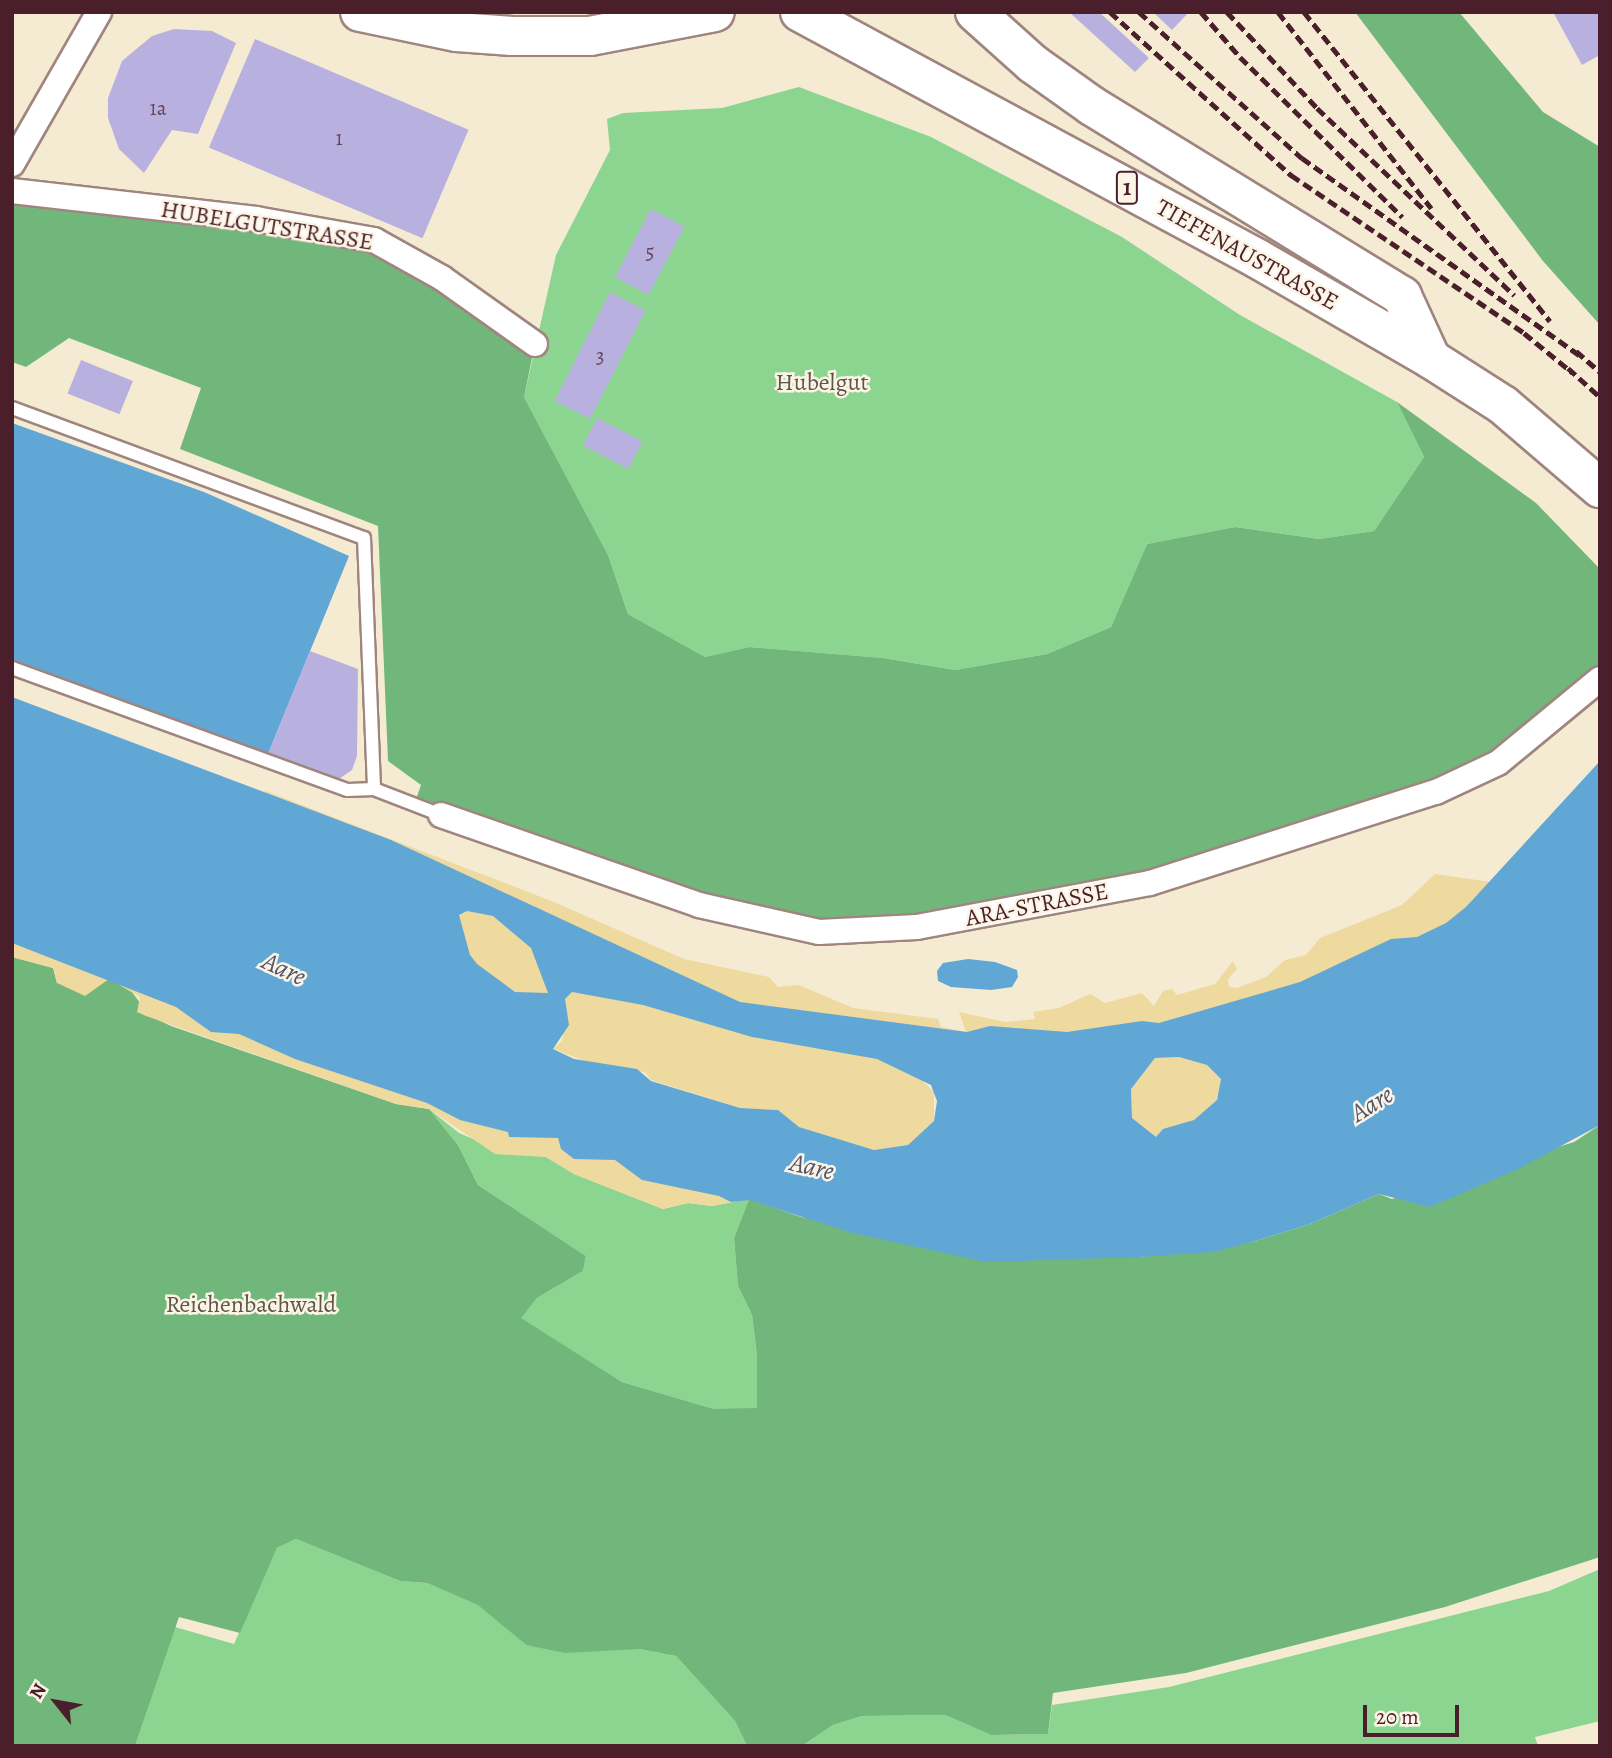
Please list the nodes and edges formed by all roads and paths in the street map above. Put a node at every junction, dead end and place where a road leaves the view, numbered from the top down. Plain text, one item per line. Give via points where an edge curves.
1 (99, 12) edge
2 (360, 12) edge
3 (715, 12) edge
4 (975, 12) edge
5 (811, 18) edge
6 (12, 164) edge
7 (12, 191) edge
8 (535, 344) dead end
9 (1431, 359) junction
10 (12, 408) edge
11 (1600, 488) edge
12 (12, 668) edge
13 (1600, 679) edge
14 (374, 789) junction
15 (441, 815) joint

1 - 6 street
2 - 3 main road via 457,32 512,36 590,36
4 - 9 main road via 1033,64 1092,106 1402,296
5 - 9 main road, TIEFENAUSTRASSE / 1 via 1258,259
7 - 8 street, HUBELGUTSTRASSE via 256,219 374,240 442,278
9 - 11 main road, TIEFENAUSTRASSE / 1 via 1543,437
10 - 14 lane via 364,538
12 - 14 lane via 348,790
13 - 15 street, ARA-STRASSE via 1498,763 1436,792 1150,883 918,927 819,932 712,908
14 - 15 lane

